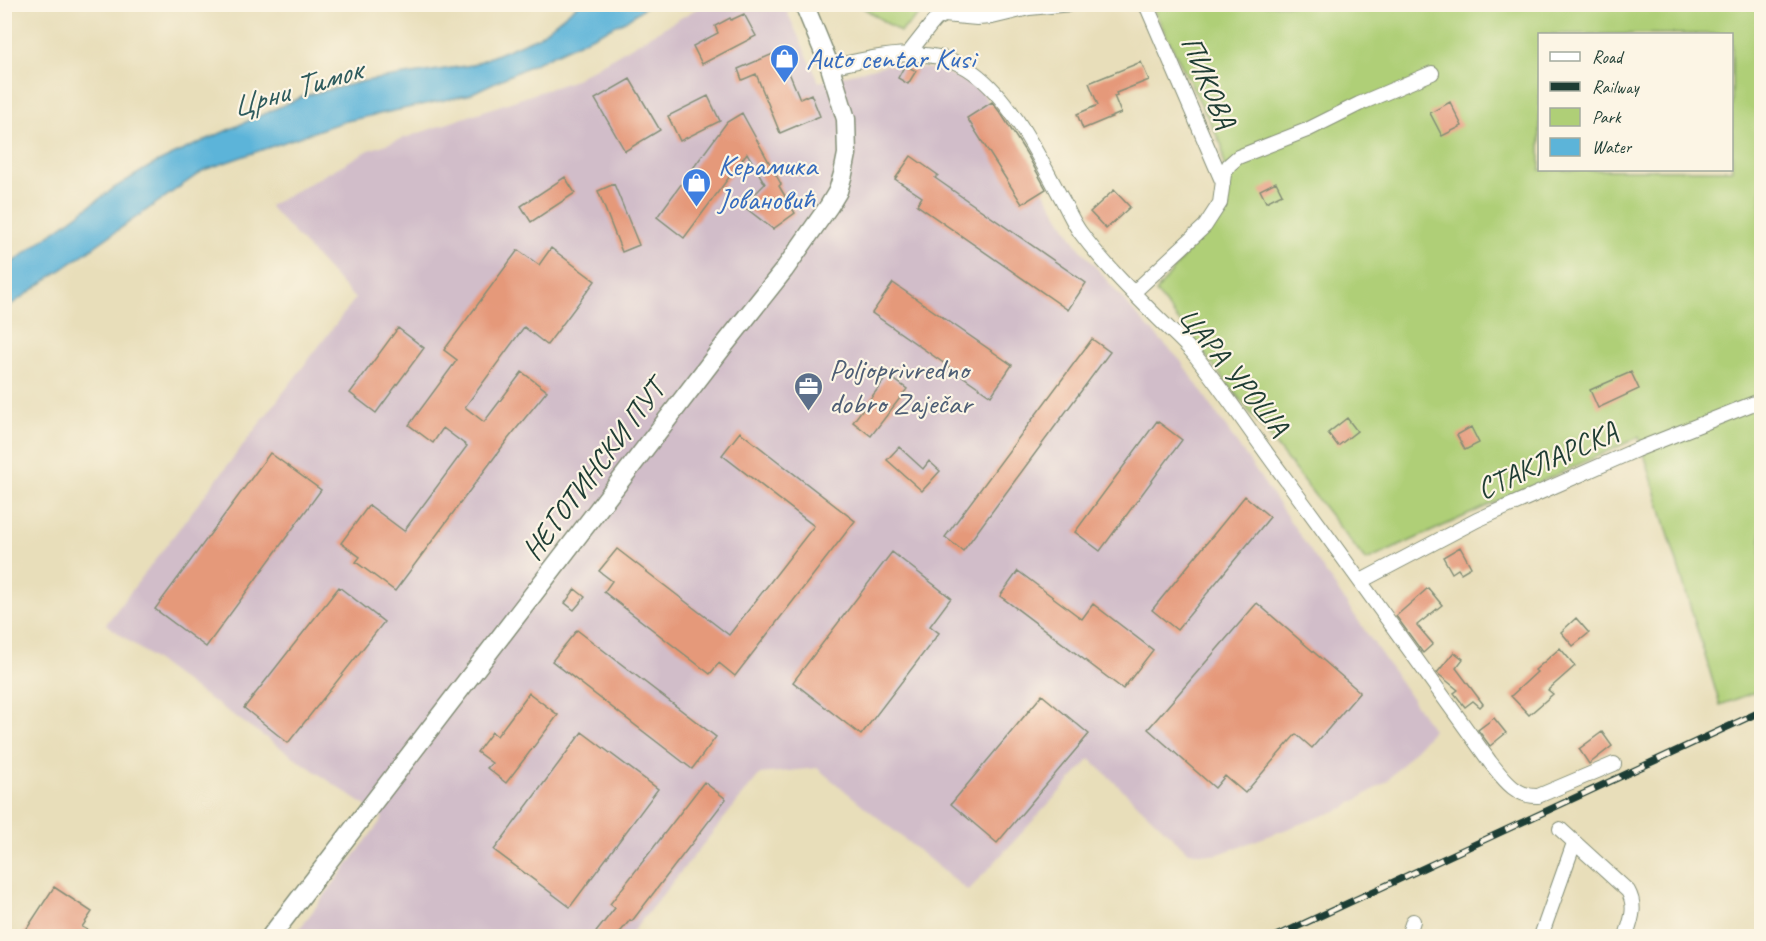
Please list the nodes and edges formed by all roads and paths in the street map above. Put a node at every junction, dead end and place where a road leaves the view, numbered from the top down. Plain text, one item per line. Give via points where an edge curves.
1 (804, 4) edge
2 (1071, 4) edge
3 (1144, 4) edge
4 (908, 54) junction
5 (831, 67) junction
6 (1432, 73) dead end
7 (1223, 183) junction
8 (1133, 293) junction
9 (1761, 400) edge
10 (1360, 581) junction
11 (1614, 764) dead end
12 (1560, 829) dead end
13 (1574, 843) junction
14 (1413, 921) dead end
15 (271, 936) edge
16 (1408, 936) edge
17 (1541, 936) edge
18 (1626, 936) edge

1 - 5 street, НЕГОТИНСКИ ПУТ
2 - 4 street via 992,17 944,15 936,19
3 - 7 street, ПИКОВА
4 - 5 street, ЦАРА УРОША
4 - 8 street, ЦАРА УРОША via 954,61 991,88 1023,131 1079,230
5 - 15 street, НЕГОТИНСКИ ПУТ via 846,119 848,154 838,191 829,206 784,270
6 - 7 street via 1238,157 1229,165
7 - 8 street via 1220,203 1205,226
8 - 10 street, ЦАРА УРОША via 1193,353
9 - 10 street, СТАКЛАРСКА via 1477,520
10 - 11 street, ЦАРА УРОША via 1490,762 1521,794 1538,796
12 - 13 street
13 - 17 street
13 - 18 street via 1632,898
14 - 16 street

